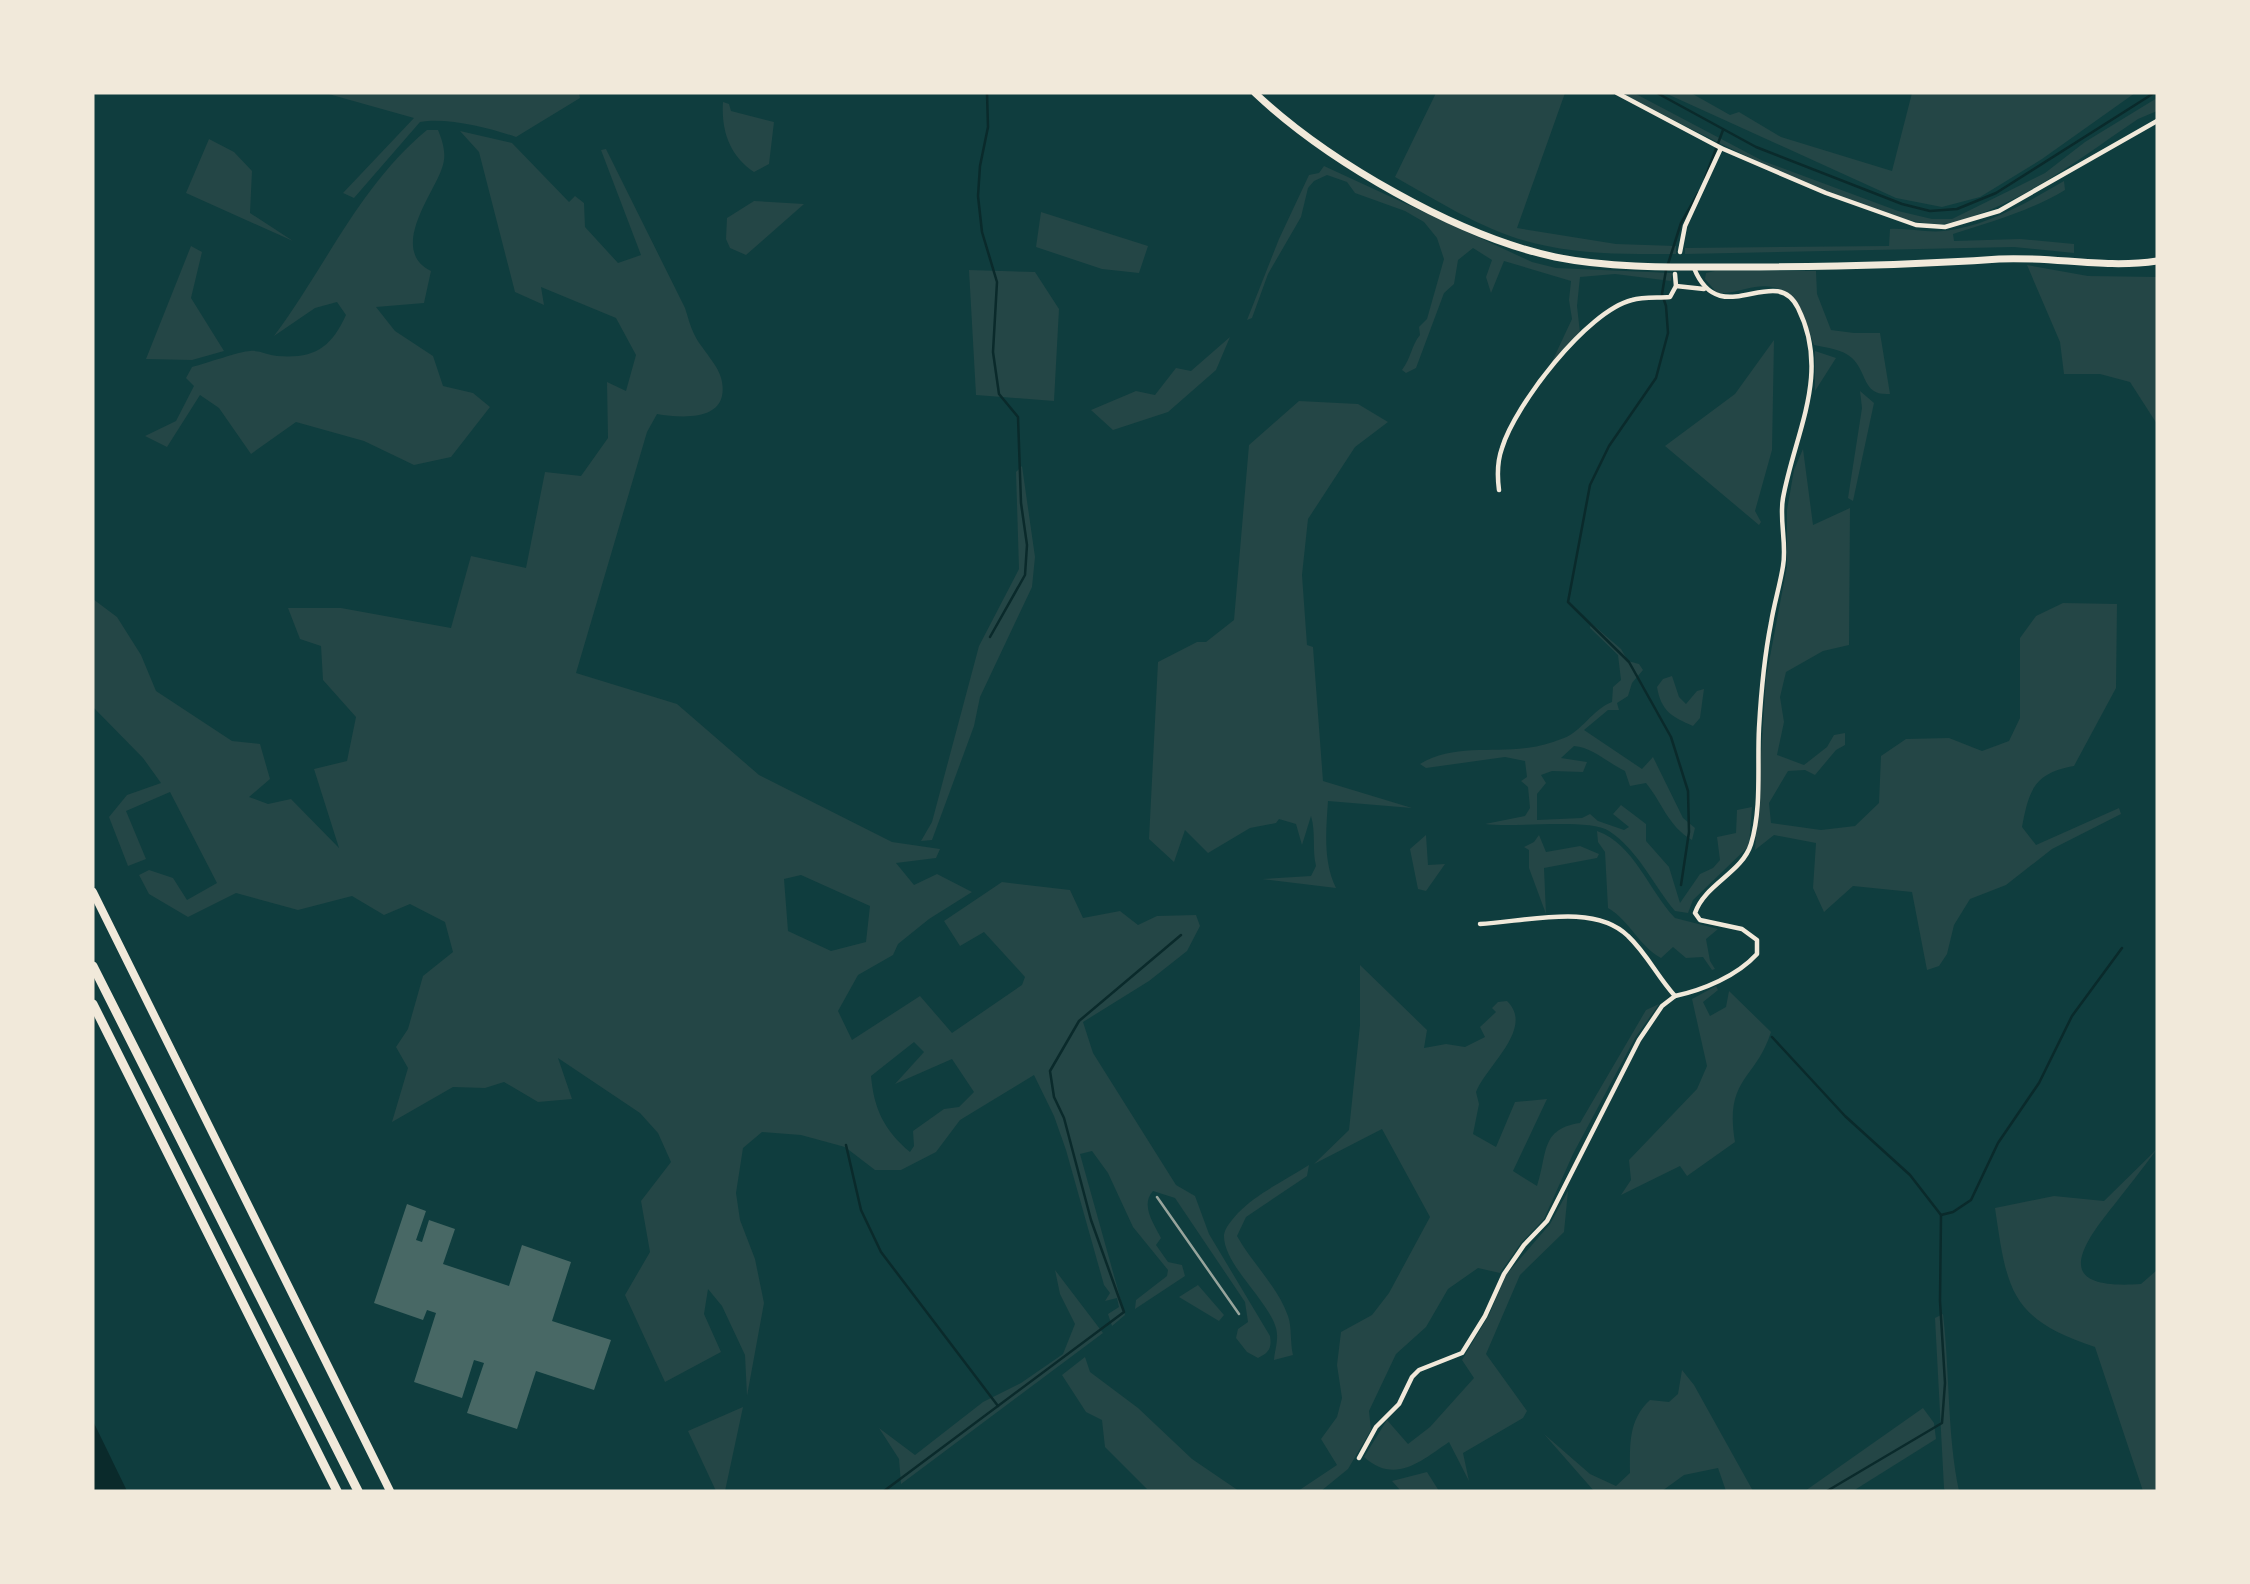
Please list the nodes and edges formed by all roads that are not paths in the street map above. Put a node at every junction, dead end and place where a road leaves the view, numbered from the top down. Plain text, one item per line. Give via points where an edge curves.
1 (1255, 93) edge
2 (1617, 93) edge
3 (2157, 121) edge
4 (1721, 148) junction
5 (1680, 252) dead end
6 (2157, 259) edge
7 (1693, 267) junction
8 (1675, 274) dead end
9 (1676, 286) junction
10 (1704, 289) junction
11 (1499, 491) dead end
12 (93, 892) edge
13 (1480, 924) dead end
14 (93, 966) edge
15 (1675, 996) junction
16 (93, 1004) edge
17 (1359, 1458) dead end
18 (337, 1491) edge
19 (358, 1491) edge
20 (390, 1491) edge

1 - 7 main road via 1348,162 1483,234 1530,251 1578,261
2 - 4 street
3 - 4 street via 1999,211 1945,227 1916,225 1876,212
4 - 5 street via 1685,226
6 - 7 main road via 2123,265 2036,257 1890,265
7 - 10 street
8 - 9 street
9 - 10 street
9 - 11 street via 1670,297 1631,300 1610,311 1586,330 1534,387 1502,447
10 - 15 street via 1731,297 1765,291 1787,295 1799,309 1814,366 1805,421 1782,502 1784,564 1762,678 1751,847 1735,869 1713,887 1696,914 1700,920 1742,929 1756,940 1757,954 1717,981
12 - 20 main road
13 - 15 street via 1585,915 1603,920 1625,933 1648,957
14 - 19 highway
15 - 17 street via 1662,1006 1639,1040 1547,1222 1504,1274 1462,1353 1412,1377 1399,1404 1376,1427
16 - 18 highway

